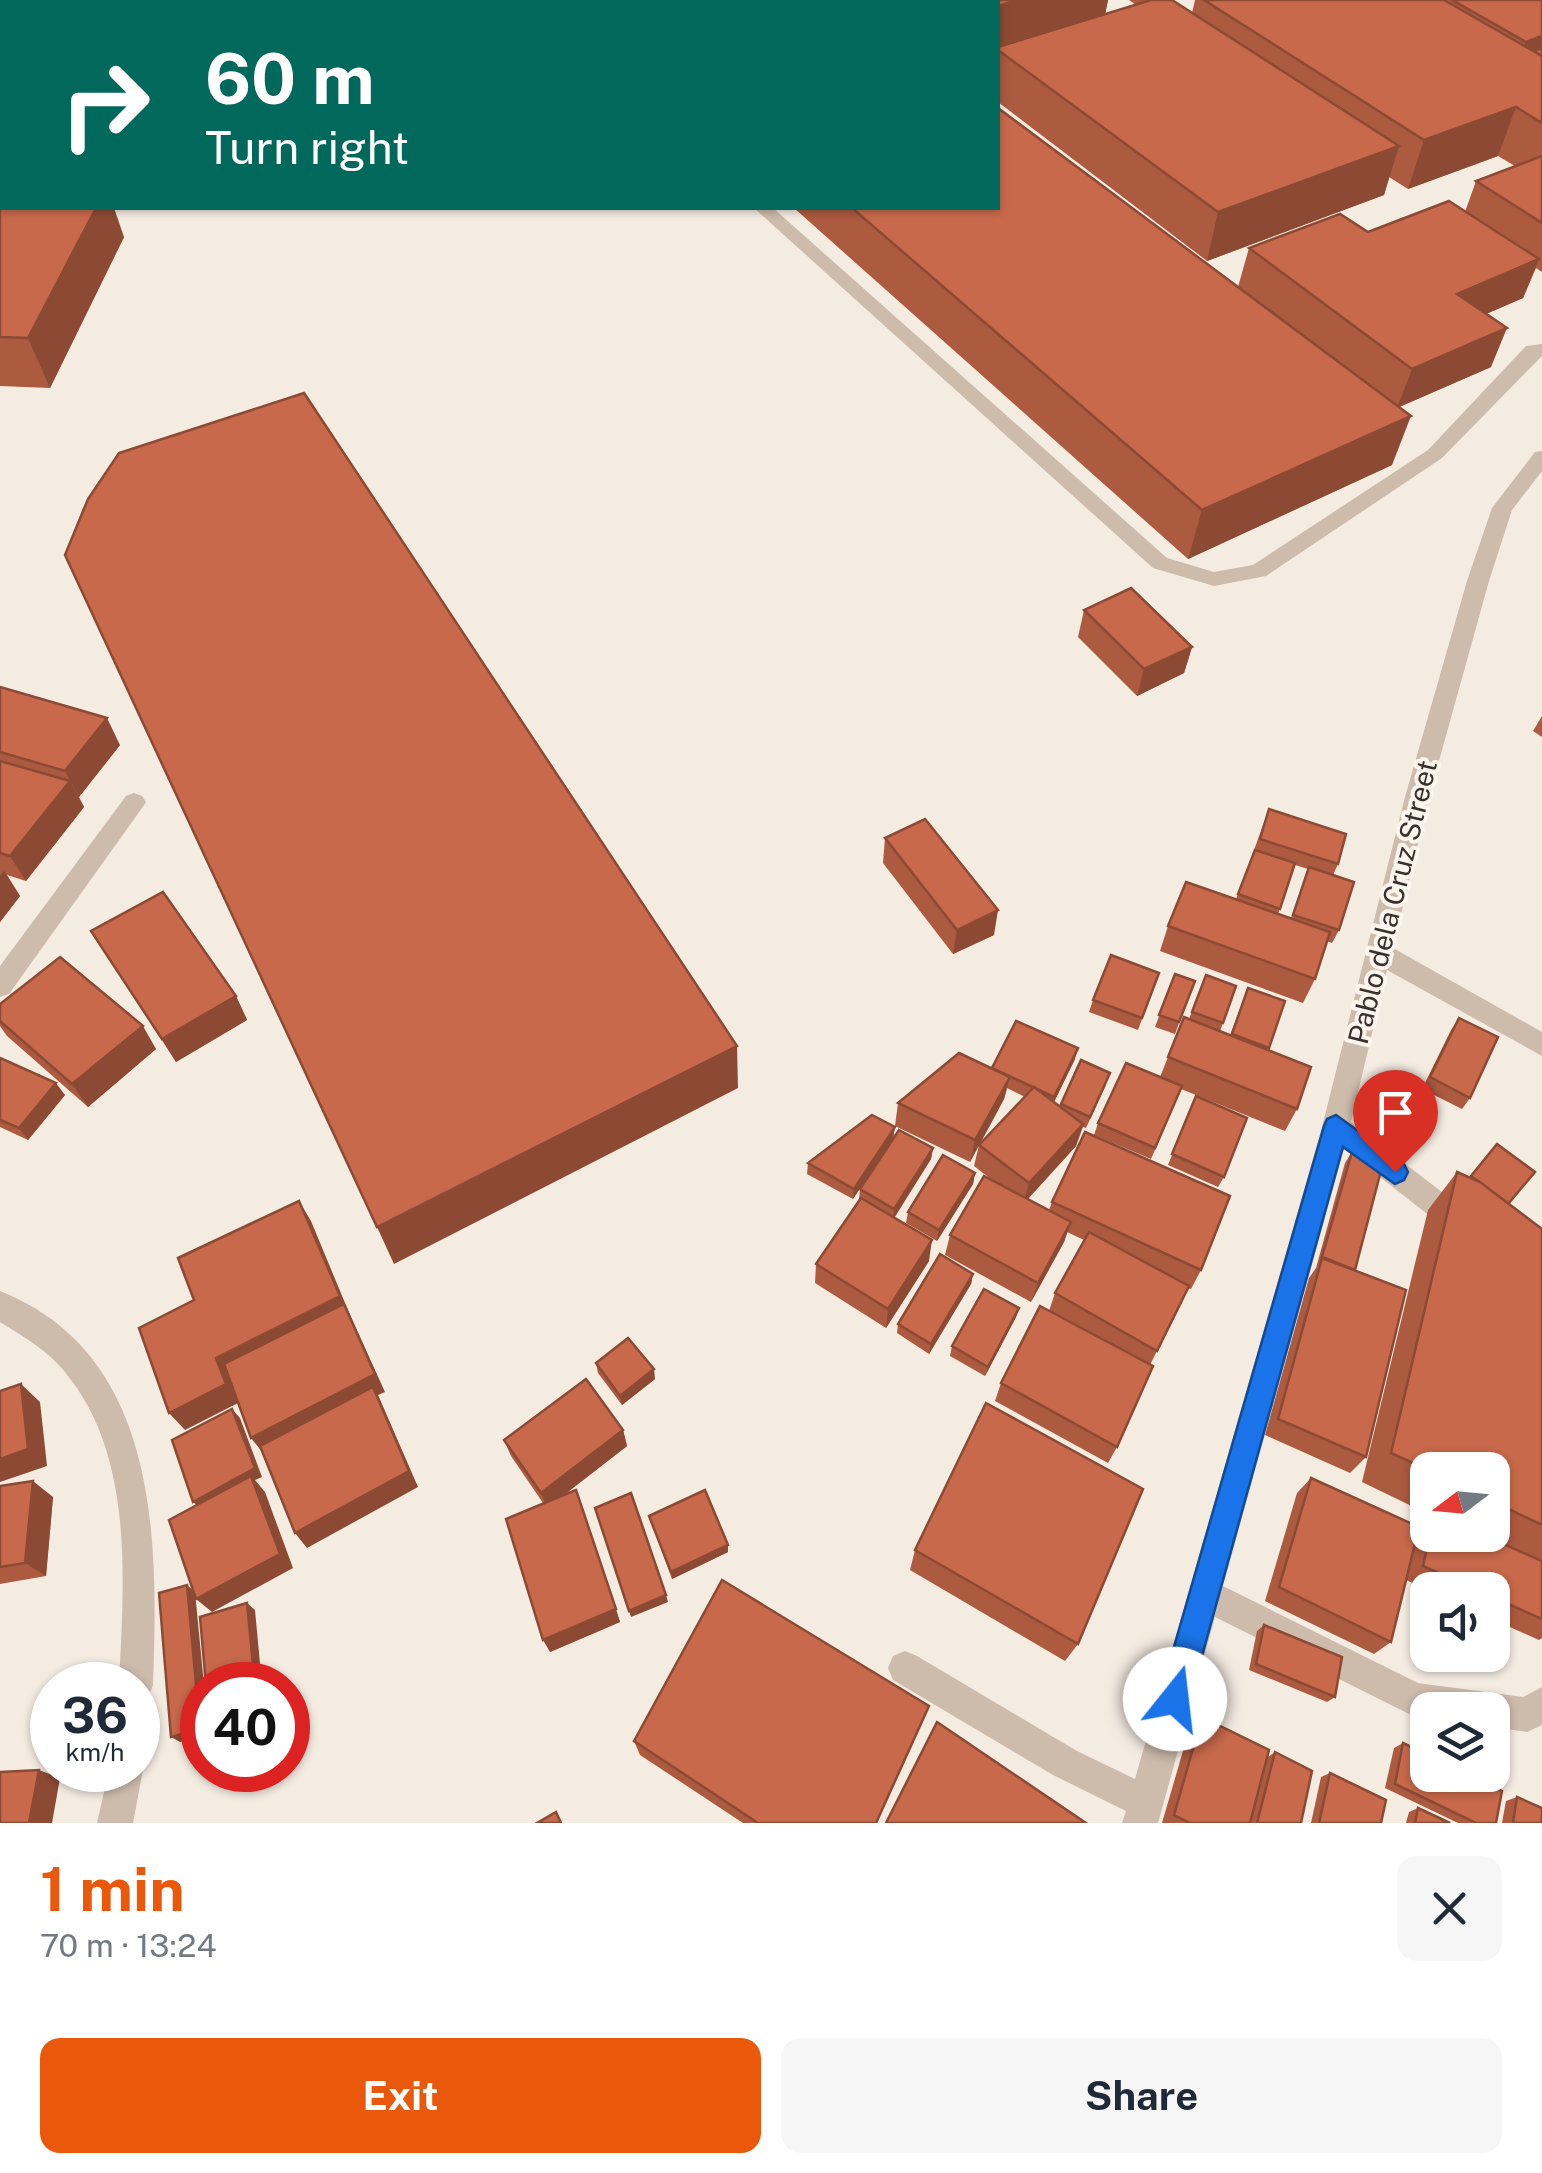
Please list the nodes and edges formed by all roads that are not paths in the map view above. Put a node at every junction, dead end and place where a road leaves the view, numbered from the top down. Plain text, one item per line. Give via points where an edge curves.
1 (765, 210) edge
2 (1542, 350) edge
3 (1542, 457) edge
4 (134, 802) dead end
5 (1379, 953) junction
6 (0, 986) edge
7 (1542, 1045) edge
8 (1336, 1126) junction
9 (1483, 1241) edge
10 (0, 1305) edge
11 (1204, 1594) junction
12 (137, 1662) edge
13 (905, 1668) dead end
14 (1410, 1698) edge
15 (1542, 1704) edge
16 (1510, 1712) edge
17 (121, 1792) edge
18 (1143, 1813) edge
19 (115, 1823) edge

1 - 2 street via 1160,563 1214,579 1259,571 1435,454 1533,350
3 - 5 street, Pablo dela Cruz Street via 1502,508
4 - 6 street
5 - 7 street
5 - 8 street, Pablo dela Cruz Street
8 - 9 street
8 - 11 street, Pablo dela Cruz Street
10 - 12 street via 69,1354 113,1418 133,1497
11 - 14 street
11 - 18 street, Pablo dela Cruz Street
13 - 18 street
15 - 16 street via 1527,1714
17 - 19 street

